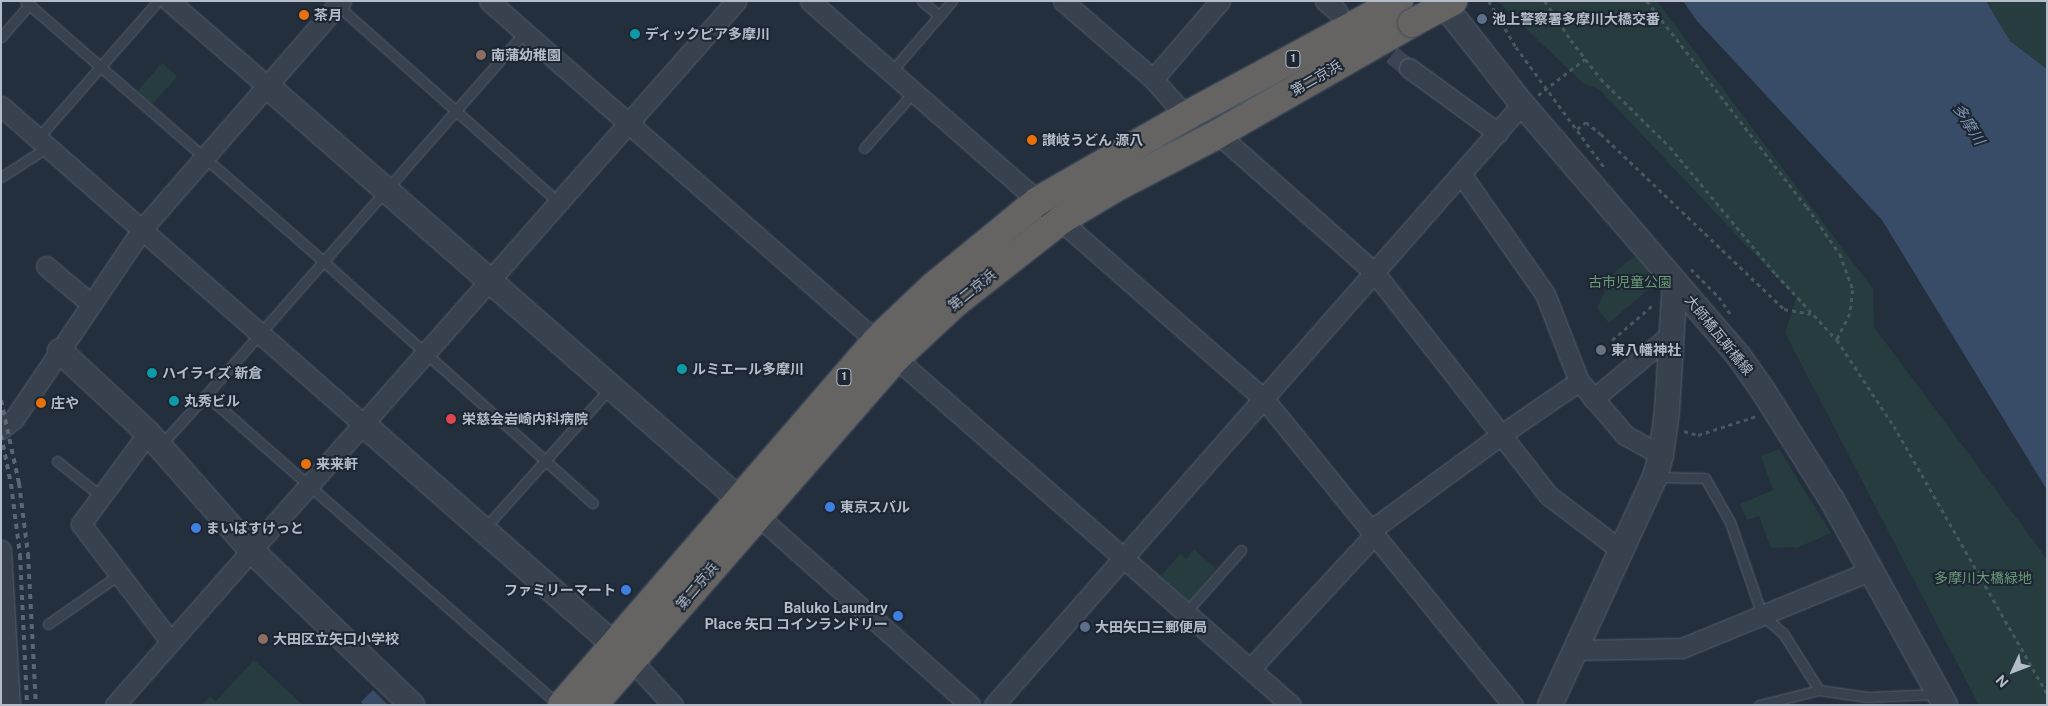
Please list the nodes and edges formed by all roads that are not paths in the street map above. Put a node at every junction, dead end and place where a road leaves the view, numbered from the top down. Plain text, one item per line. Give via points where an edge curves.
1 (158, 1) edge
2 (169, 1) edge
3 (489, 1) edge
4 (736, 1) edge
5 (810, 1) edge
6 (922, 1) edge
7 (952, 1) edge
8 (1063, 1) edge
9 (1220, 1) edge
10 (1441, 1) edge
11 (1454, 1) edge
12 (27, 3) edge
13 (337, 3) edge
14 (1405, 12) edge
15 (939, 16) junction
16 (524, 33) junction
17 (1, 37) edge
18 (102, 67) junction
19 (1409, 68) tunnel mouth
20 (889, 73) junction
21 (1153, 79) junction
22 (266, 86) junction
23 (913, 93) junction
24 (1522, 104) junction
25 (1, 106) edge
26 (455, 110) junction
27 (1186, 116) junction
28 (627, 123) junction
29 (1498, 133) junction
30 (1218, 134) junction
31 (43, 143) junction
32 (864, 148) dead end
33 (204, 158) junction
34 (1461, 174) junction
35 (1, 177) edge
36 (386, 191) junction
37 (1038, 201) junction
38 (558, 202) junction
39 (1061, 220) junction
40 (142, 229) junction
41 (324, 262) junction
42 (46, 266) dead end
43 (1374, 272) junction
44 (489, 280) junction
45 (1675, 282) junction
46 (91, 304) junction
47 (259, 332) junction
48 (1671, 334) junction
49 (876, 341) junction
50 (60, 351) junction
51 (425, 353) junction
52 (896, 358) junction
53 (1579, 382) junction
54 (611, 388) junction
55 (206, 395) junction
56 (1594, 399) junction
57 (1264, 400) junction
58 (363, 424) junction
59 (1, 429) edge
60 (1502, 434) junction
61 (154, 439) junction
62 (546, 460) junction
63 (57, 461) dead end
64 (1658, 466) junction
65 (309, 487) junction
66 (102, 497) junction
67 (593, 502) dead end
68 (748, 507) junction
69 (484, 530) junction
70 (1373, 532) junction
71 (1, 550) edge
72 (1241, 550) dead end
73 (252, 551) junction
74 (1622, 551) junction
75 (1124, 557) junction
76 (1872, 570) junction
77 (120, 574) junction
78 (1186, 612) junction
79 (1762, 615) junction
80 (48, 624) dead end
81 (171, 642) junction
82 (1575, 650) junction
83 (623, 653) junction
84 (1250, 668) junction
85 (1819, 690) junction
86 (1942, 699) edge
87 (10, 705) edge
88 (115, 705) edge
89 (412, 705) edge
90 (560, 705) edge
91 (593, 705) edge
92 (673, 705) edge
93 (970, 705) edge
94 (994, 705) edge
95 (1291, 705) edge
96 (1513, 705) edge
97 (1550, 705) edge
98 (1759, 705) edge

1 - 18 lane
2 - 22 street
3 - 16 street
4 - 28 street
5 - 20 street
6 - 15 lane
7 - 15 lane
8 - 21 street
9 - 21 street
10 - 24 street, 大師橋瓦斯橋線
11 - 14 highway, 第二京浜 / 1, bridge
12 - 17 lane
12 - 18 lane
13 - 22 street
13 - 26 lane
14 - 27 highway, 第二京浜 / 1
14 - 30 highway, 第二京浜 / 1
15 - 20 lane
16 - 26 lane
16 - 28 street
18 - 31 lane
18 - 33 lane
19 - 29 street
20 - 23 street
21 - 27 street
22 - 33 street
22 - 36 street
23 - 32 lane
23 - 37 street
24 - 29 street
24 - 45 street, 大師橋瓦斯橋線
25 - 31 street
26 - 36 lane
26 - 38 lane
27 - 37 highway, 第二京浜 / 1
28 - 38 street
28 - 49 street
29 - 34 street
30 - 39 highway, 第二京浜 / 1
30 - 43 street
31 - 35 lane
31 - 40 street
33 - 40 street
33 - 41 lane
34 - 43 street
34 - 53 street via 1545,294
36 - 41 lane
36 - 44 street
37 - 39 street
37 - 49 highway, 第二京浜 / 1 via 934,286
38 - 44 street
39 - 52 highway, 第二京浜 / 1 via 955,303
39 - 57 street
40 - 46 street
40 - 47 street
41 - 47 lane
41 - 51 lane
42 - 46 street
43 - 57 street
43 - 60 street
44 - 51 street
44 - 54 street
45 - 48 street
45 - 76 street, 大師橋瓦斯橋線 via 1738,355 1762,389
46 - 50 street
47 - 55 lane
47 - 58 street
48 - 56 street
48 - 64 street
49 - 52 street
49 - 68 highway, 第二京浜 / 1
50 - 59 street via 14,419
50 - 61 street
51 - 58 street
51 - 62 lane
52 - 68 highway, 第二京浜 / 1
52 - 75 street
53 - 56 street
53 - 60 street
54 - 62 lane
54 - 68 street
55 - 61 lane
55 - 65 lane
56 - 64 street
57 - 70 street
57 - 75 street
58 - 65 street
58 - 69 street
60 - 70 street
60 - 74 street via 1548,495
61 - 66 street
61 - 73 street
62 - 67 lane
62 - 69 lane
63 - 66 lane
64 - 74 street
64 - 79 lane via 1705,478 1730,522
65 - 73 street
65 - 90 lane
66 - 77 street via 81,524
68 - 83 highway, 第二京浜 / 1
68 - 93 street
69 - 83 street
70 - 84 street
70 - 96 street
71 - 87 street
72 - 78 lane
73 - 81 street
73 - 89 street
74 - 82 street
75 - 78 street
75 - 94 street
76 - 79 street
76 - 86 street, 大師橋瓦斯橋線
77 - 80 lane
77 - 81 street
78 - 84 street
79 - 82 street via 1682,648
79 - 85 lane via 1783,633
81 - 88 street
82 - 97 street
83 - 90 highway, 第二京浜 / 1
83 - 91 highway, 第二京浜 / 1
83 - 92 street
84 - 95 street
85 - 86 lane via 1867,697
85 - 98 lane

